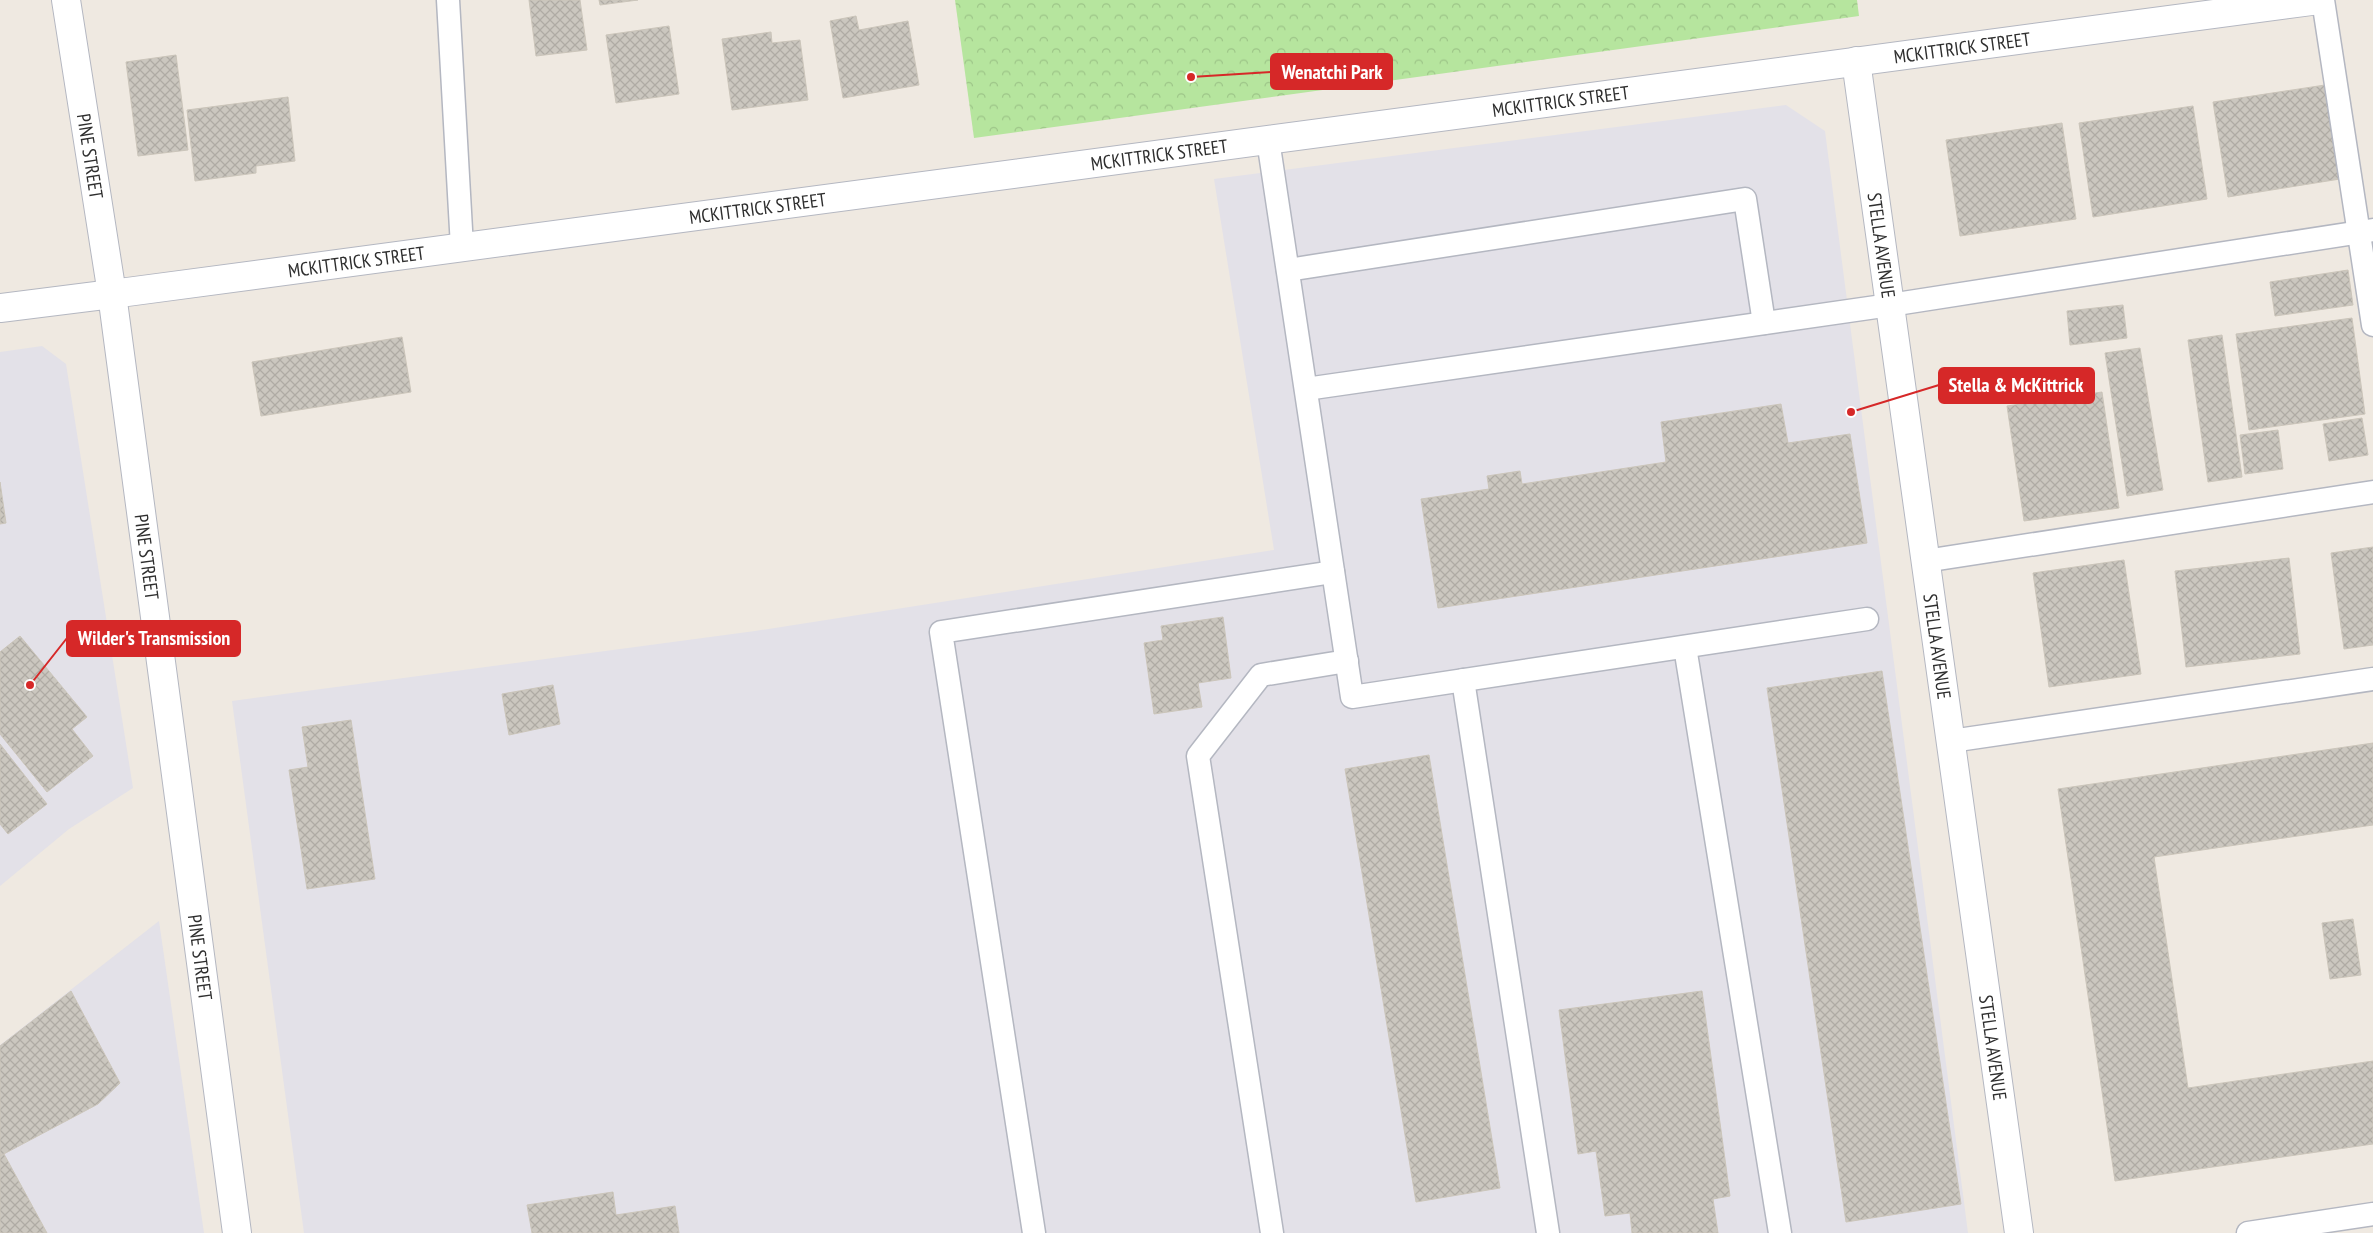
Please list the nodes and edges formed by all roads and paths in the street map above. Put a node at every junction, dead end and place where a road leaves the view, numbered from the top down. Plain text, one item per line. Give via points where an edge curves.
1 (66, 0) edge
2 (448, 0) edge
3 (2319, 0) edge
4 (2324, 0) edge
5 (1856, 61) junction
6 (1268, 140) junction
7 (2366, 231) edge
8 (462, 248) junction
9 (1288, 270) junction
10 (112, 294) junction
11 (1890, 305) junction
12 (0, 308) edge
13 (1764, 323) junction
14 (2373, 325) edge
15 (1306, 389) junction
16 (2373, 492) edge
17 (1925, 560) junction
18 (1333, 572) junction
19 (1866, 619) dead end
20 (1685, 647) junction
21 (1347, 662) junction
22 (2373, 678) edge
23 (1463, 680) junction
24 (1951, 741) junction
25 (2373, 1214) edge
26 (237, 1233) edge
27 (1034, 1233) edge
28 (1272, 1233) edge
29 (1548, 1233) edge
30 (1780, 1233) edge
31 (2018, 1233) edge
32 (2248, 1233) edge

1 - 10 street, PINE STREET
2 - 8 lane
3 - 5 street, MCKITTRICK STREET
4 - 7 lane
5 - 6 street, MCKITTRICK STREET
5 - 11 street, STELLA AVENUE
6 - 8 street, MCKITTRICK STREET
6 - 9 lane
7 - 11 lane
7 - 14 lane
8 - 10 street, MCKITTRICK STREET
9 - 13 lane via 1745,199
9 - 15 lane
10 - 12 street, MCKITTRICK STREET
10 - 26 street, PINE STREET
11 - 13 lane
11 - 17 street, STELLA AVENUE
13 - 15 lane
15 - 18 lane
16 - 17 lane
17 - 24 street, STELLA AVENUE
18 - 21 lane
18 - 27 lane via 941,632
19 - 20 lane
20 - 23 lane
20 - 30 lane
21 - 23 lane via 1352,696
21 - 28 lane via 1262,675 1198,756
22 - 24 lane
23 - 29 lane
24 - 31 street, STELLA AVENUE
25 - 32 lane

